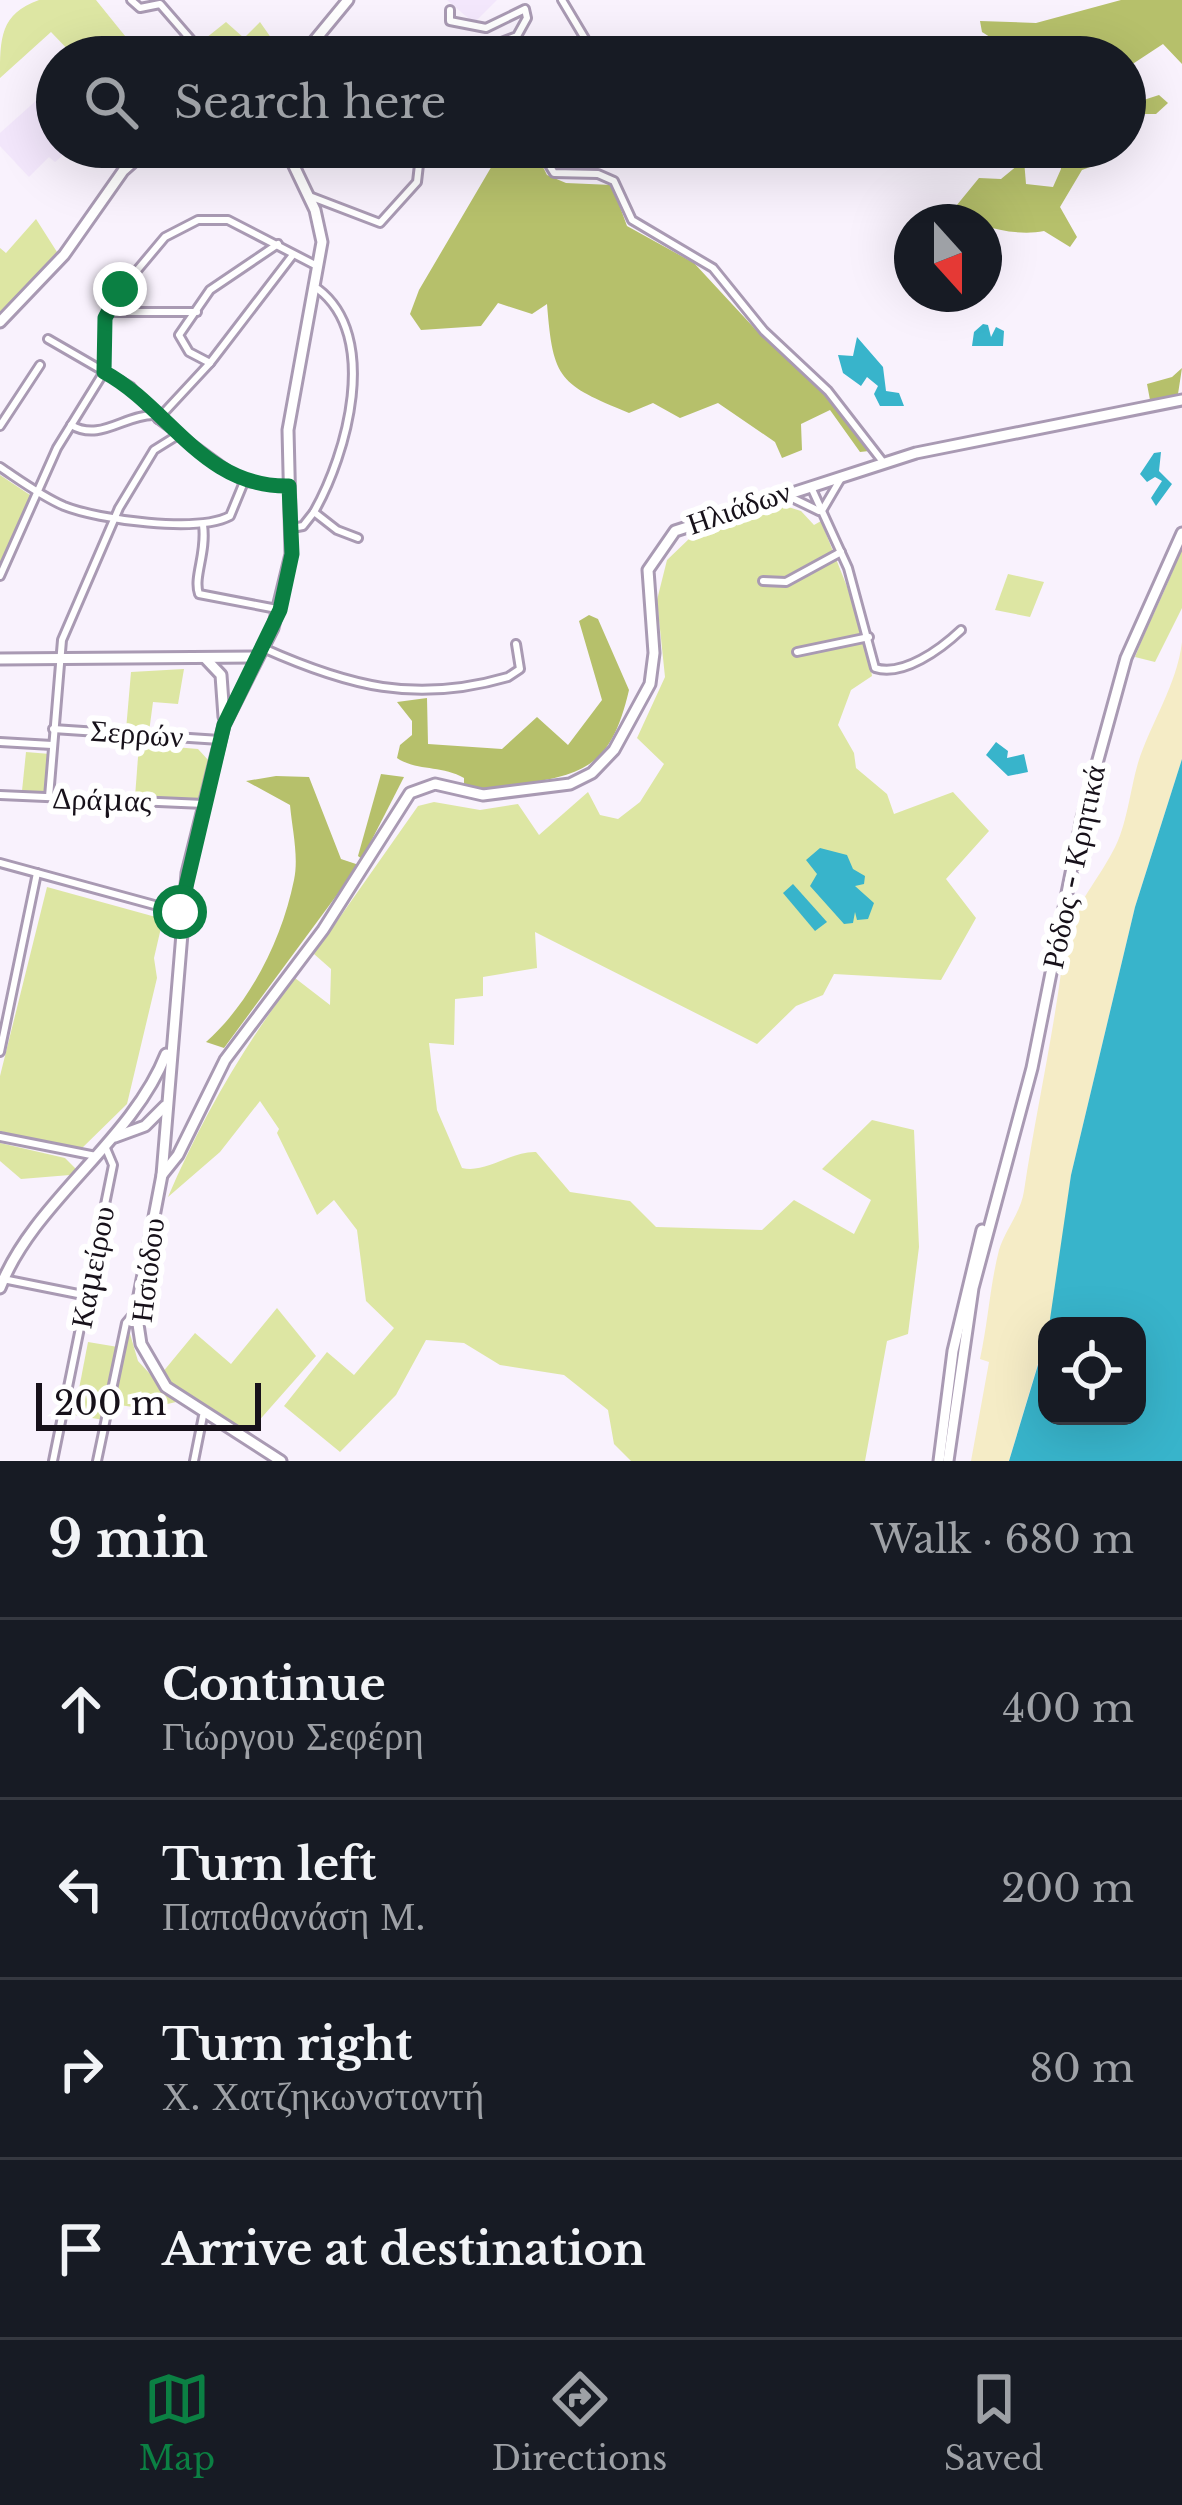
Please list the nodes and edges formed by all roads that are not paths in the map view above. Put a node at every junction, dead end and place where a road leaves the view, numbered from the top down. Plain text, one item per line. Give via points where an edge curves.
1 (131, 0) edge
2 (349, 0) edge
3 (562, 0) edge
4 (450, 10) dead end
5 (188, 36) edge
6 (319, 36) edge
7 (517, 36) edge
8 (583, 36) edge
9 (126, 168) edge
10 (295, 168) edge
11 (419, 168) edge
12 (551, 168) edge
13 (309, 197) junction
14 (278, 244) junction
15 (293, 255) junction
16 (321, 267) junction
17 (317, 289) junction
18 (107, 312) junction
19 (197, 312) junction
20 (0, 322) edge
21 (48, 339) dead end
22 (210, 363) junction
23 (40, 365) dead end
24 (104, 372) junction
25 (1182, 400) edge
26 (155, 417) junction
27 (70, 424) junction
28 (0, 426) edge
29 (178, 435) junction
30 (883, 462) junction
31 (0, 467) edge
32 (848, 472) junction
33 (244, 482) junction
34 (810, 484) junction
35 (289, 486) junction
36 (37, 491) junction
37 (782, 493) junction
38 (314, 512) junction
39 (822, 513) junction
40 (116, 517) junction
41 (203, 525) junction
42 (292, 528) junction
43 (1182, 533) edge
44 (358, 538) dead end
45 (841, 552) junction
46 (0, 576) edge
47 (763, 581) dead end
48 (280, 610) junction
49 (961, 630) dead end
50 (868, 637) junction
51 (516, 644) dead end
52 (797, 652) dead end
53 (260, 653) junction
54 (205, 658) junction
55 (0, 659) edge
56 (58, 659) junction
57 (224, 725) junction
58 (53, 729) junction
59 (220, 740) junction
60 (0, 742) edge
61 (52, 745) junction
62 (0, 795) edge
63 (49, 797) junction
64 (204, 804) junction
65 (0, 863) edge
66 (38, 873) junction
67 (180, 912) junction
68 (170, 1041) junction
69 (0, 1052) edge
70 (145, 1094) junction
71 (165, 1106) junction
72 (129, 1113) junction
73 (138, 1129) junction
74 (0, 1137) edge
75 (107, 1143) junction
76 (178, 1155) junction
77 (95, 1156) junction
78 (163, 1157) junction
79 (162, 1175) junction
80 (991, 1209) junction
81 (1, 1282) edge
82 (88, 1296) junction
83 (136, 1311) junction
84 (203, 1416) junction
85 (53, 1461) edge
86 (97, 1461) edge
87 (194, 1461) edge
88 (281, 1461) edge
89 (944, 1461) edge

1 - 5 street via 140,8 160,4
2 - 6 main road
3 - 8 street
4 - 7 street via 451,21 486,28 525,9
9 - 20 main road via 64,255
10 - 13 main road
11 - 13 street via 417,182 380,223
12 - 30 street via 614,181 638,226 713,268
13 - 16 main road via 322,233
14 - 15 street
14 - 18 street via 228,220 198,220 176,229
14 - 19 street via 210,290
15 - 16 street
15 - 22 street
16 - 17 main road
17 - 35 main road via 290,413
17 - 38 street via 348,330 357,367
18 - 19 street
18 - 24 street
19 - 22 street via 179,335
21 - 24 street
22 - 26 street
23 - 28 street
24 - 26 street via 131,387
24 - 27 street
25 - 30 main road, Ηλιάδων
26 - 27 street via 86,432
26 - 29 street
27 - 36 street
29 - 33 street
29 - 40 street via 154,450
30 - 32 main road, Ηλιάδων
31 - 36 street
32 - 34 main road, Ηλιάδων
32 - 39 street
33 - 35 street
33 - 41 street via 230,516
34 - 37 main road, Ηλιάδων
34 - 39 street
35 - 42 main road
36 - 40 street via 81,512
36 - 46 street
37 - 39 street
37 - 76 main road, Ηλιάδων via 695,521 656,550 646,582 650,684 627,731 592,773 570,784 483,795 435,784 403,800 381,845 225,1060
38 - 42 street
38 - 44 street
39 - 45 street
40 - 41 street
40 - 56 street
41 - 48 street via 199,594
42 - 48 main road
43 - 80 main road, Ρόδος - Κρητικά via 1126,658 1106,728 1032,1068
45 - 47 street via 786,582
45 - 50 street
48 - 53 main road
49 - 50 street via 919,660 881,671
50 - 52 street
51 - 53 street via 520,669 508,677 402,692
53 - 54 main road
53 - 57 main road
54 - 56 main road
54 - 57 main road via 224,681
55 - 56 main road
56 - 58 street
57 - 59 main road, Ησιόδου
58 - 59 street, Σερρών
58 - 61 street
59 - 64 main road, Ησιόδου
60 - 61 street
61 - 63 street
62 - 63 street, Δράμας
63 - 64 street, Δράμας
64 - 67 main road, Ησιόδου
65 - 66 street
66 - 67 street
66 - 69 street
67 - 68 main road, Ησιόδου
68 - 70 main road
68 - 71 main road, Ησιόδου
70 - 71 main road via 159,1094
70 - 72 main road
71 - 73 main road
71 - 78 main road, Ησιόδου
72 - 73 main road
72 - 75 main road
73 - 75 main road
73 - 78 main road via 154,1136
74 - 77 street
75 - 77 main road
75 - 82 street, Καμείρου via 113,1165
76 - 78 main road
76 - 79 main road, Ηλιάδων
77 - 81 main road
78 - 79 main road, Ησιόδου
79 - 83 main road, Ησιόδου
80 - 89 main road
80 - 89 main road via 970,1268 944,1416
81 - 82 street
82 - 85 street, Καμείρου
83 - 84 main road, Ησιόδου via 153,1369
83 - 86 street via 126,1323
84 - 87 street
84 - 88 main road, Ησιόδου

